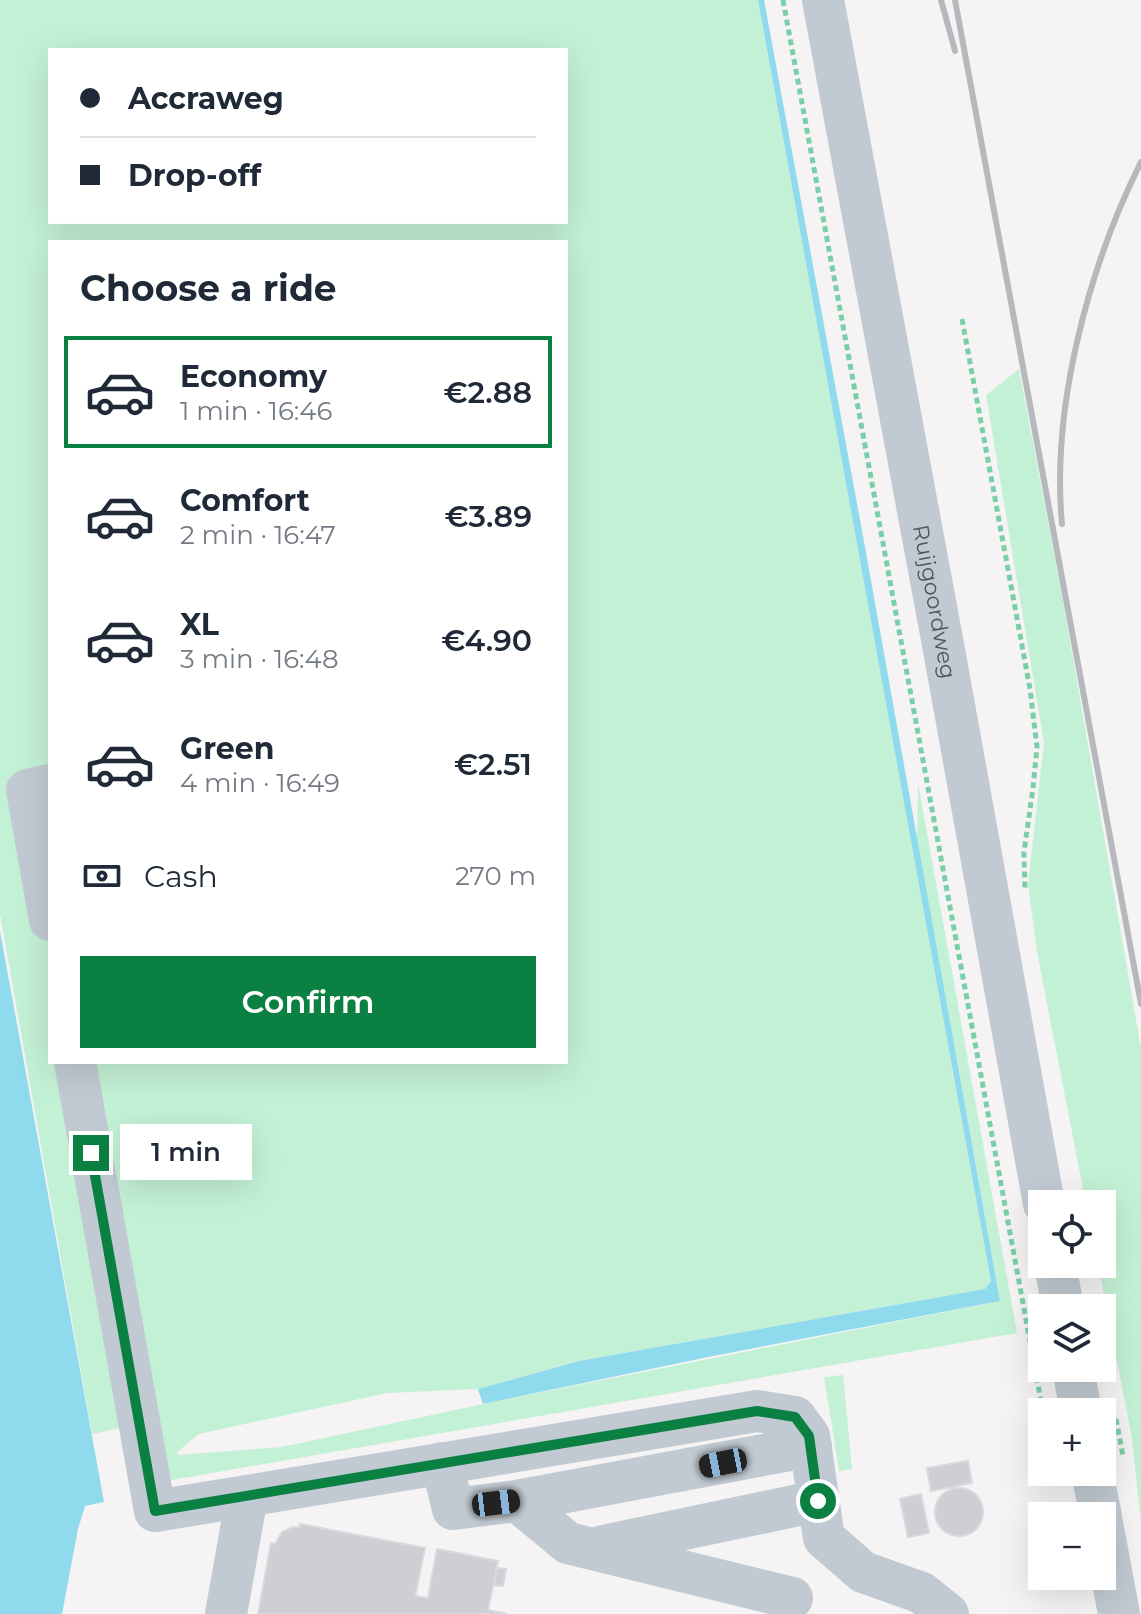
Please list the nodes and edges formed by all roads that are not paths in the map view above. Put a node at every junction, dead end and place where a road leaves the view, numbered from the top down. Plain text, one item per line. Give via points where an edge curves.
1 (823, 0) edge
2 (48, 785) edge
3 (48, 909) edge
4 (75, 1064) edge
5 (1041, 1190) edge
6 (811, 1446) junction
7 (442, 1463) junction
8 (247, 1496) junction
9 (517, 1501) junction
10 (821, 1520) junction
11 (591, 1549) junction
12 (1115, 1590) edge
13 (787, 1606) edge
14 (226, 1614) edge
15 (948, 1614) edge
16 (1119, 1614) edge

1 - 5 street, Ruijgoordweg
2 - 3 street via 27,790
4 - 8 street via 155,1511
6 - 7 street via 795,1417 757,1411
6 - 9 street
6 - 10 street
7 - 8 street
7 - 9 street via 453,1509
8 - 14 street
9 - 11 street via 568,1543
10 - 11 street
10 - 13 street
10 - 15 street via 863,1572 922,1593
11 - 13 street
12 - 16 street

